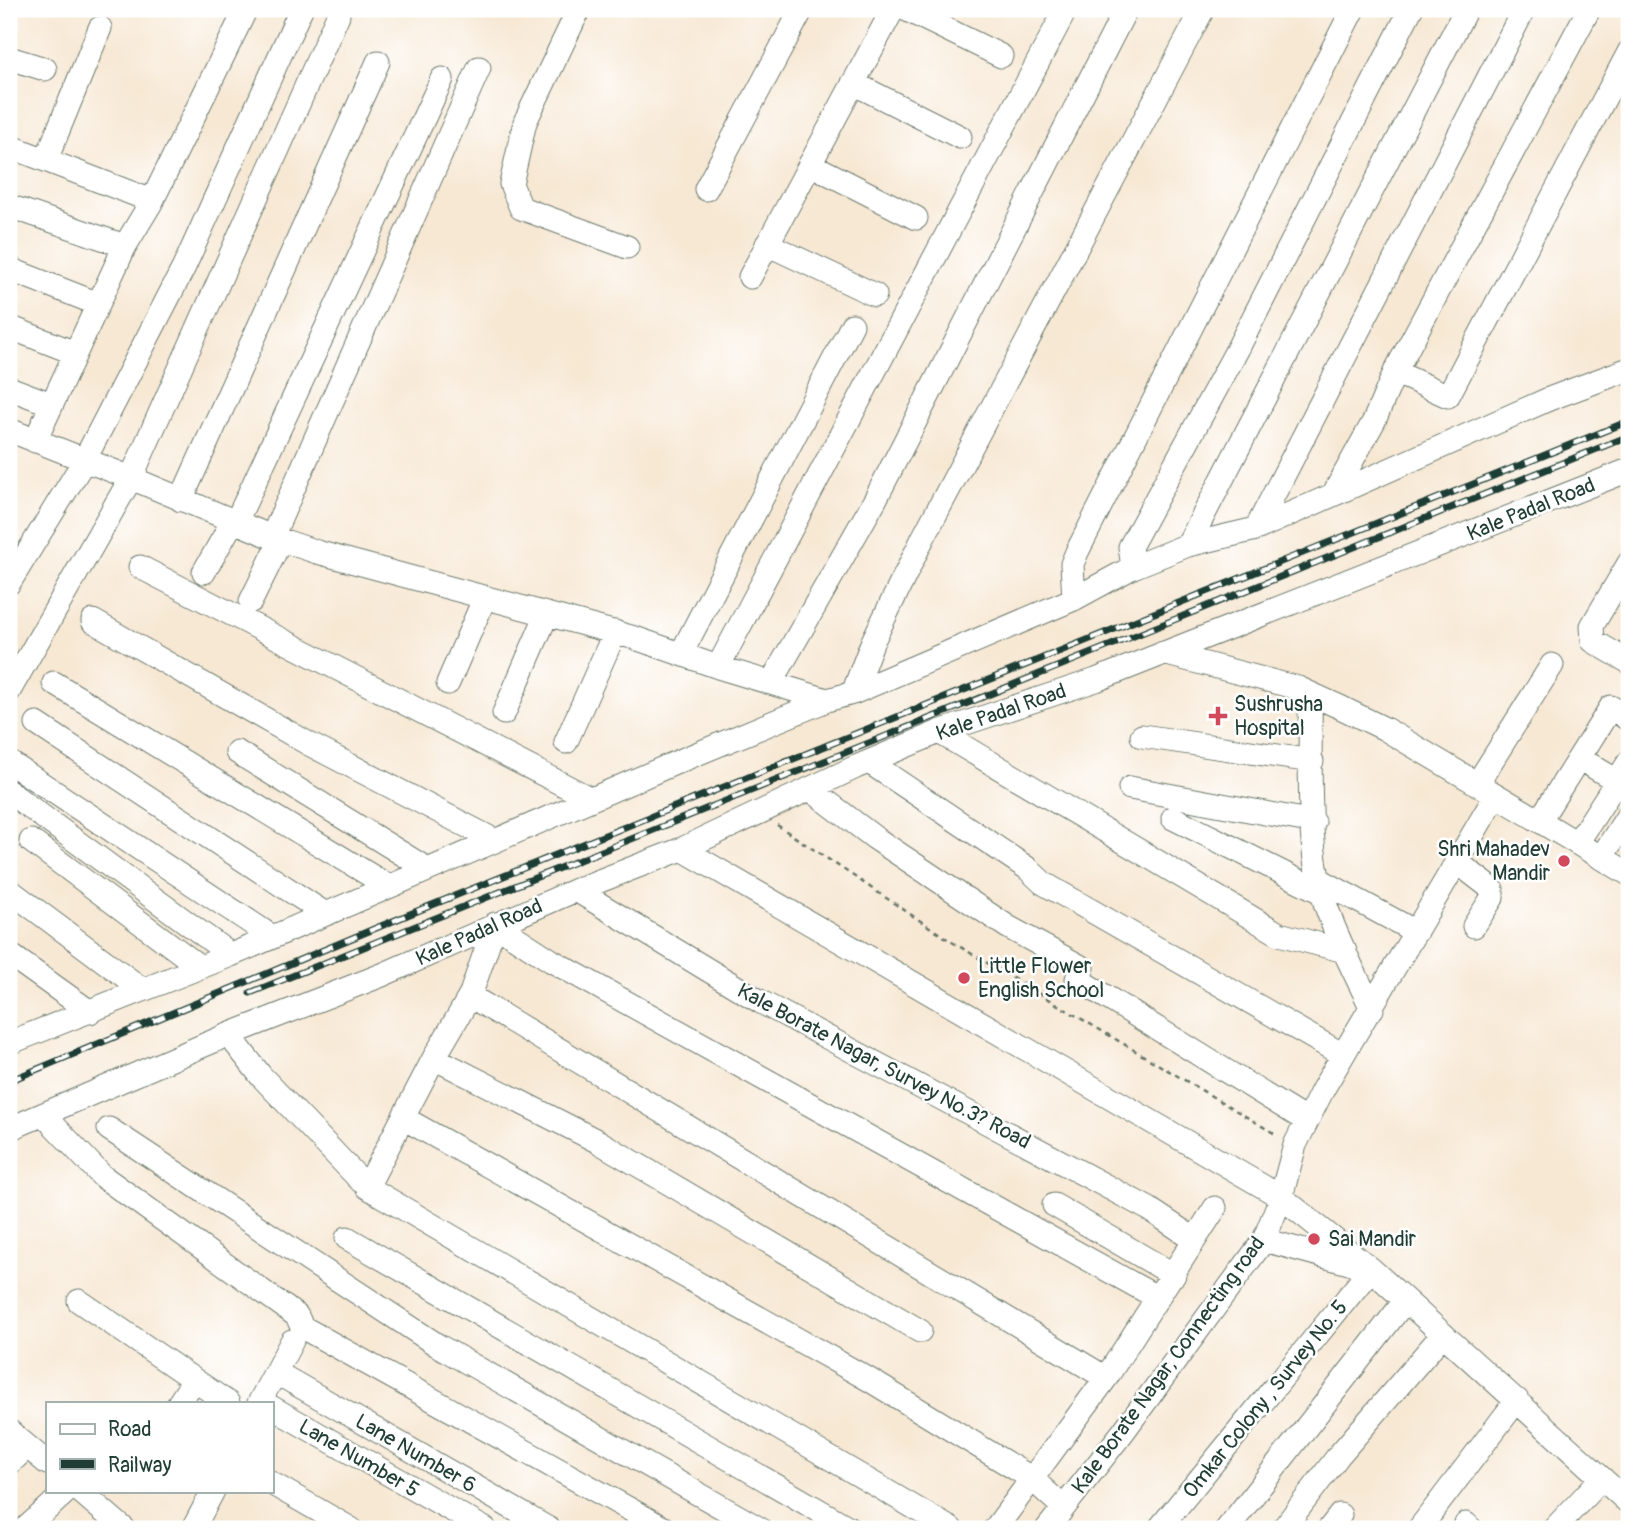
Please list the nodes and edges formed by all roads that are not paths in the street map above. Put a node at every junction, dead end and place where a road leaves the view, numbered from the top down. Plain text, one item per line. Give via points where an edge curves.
1 (246, 9) edge
2 (301, 9) edge
3 (579, 9) edge
4 (802, 9) edge
5 (892, 9) edge
6 (905, 9) edge
7 (1066, 9) edge
8 (1126, 9) edge
9 (1203, 9) edge
10 (1353, 9) edge
11 (1411, 9) edge
12 (1466, 9) edge
13 (1524, 9) edge
14 (1589, 9) edge
15 (338, 15) dead end
16 (100, 28) dead end
17 (1629, 52) edge
18 (1001, 56) dead end
19 (9, 58) edge
20 (378, 62) dead end
21 (479, 68) dead end
22 (45, 69) dead end
23 (442, 79) dead end
24 (853, 83) junction
25 (960, 137) dead end
26 (9, 146) edge
27 (46, 160) junction
28 (810, 164) junction
29 (706, 189) dead end
30 (152, 201) junction
31 (9, 206) edge
32 (916, 218) dead end
33 (767, 244) junction
34 (125, 246) junction
35 (627, 247) dead end
36 (9, 269) edge
37 (750, 277) dead end
38 (875, 295) dead end
39 (98, 304) junction
40 (852, 325) dead end
41 (9, 327) edge
42 (75, 353) junction
43 (1629, 369) edge
44 (1395, 372) junction
45 (9, 388) edge
46 (51, 404) junction
47 (9, 430) edge
48 (34, 440) junction
49 (84, 461) junction
50 (1629, 470) edge
51 (131, 478) junction
52 (1333, 495) junction
53 (181, 500) junction
54 (234, 522) junction
55 (1256, 529) junction
56 (277, 539) junction
57 (1188, 545) junction
58 (1629, 563) edge
59 (140, 567) dead end
60 (1133, 567) junction
61 (204, 572) dead end
62 (9, 583) edge
63 (485, 597) junction
64 (1074, 599) junction
65 (251, 601) dead end
66 (547, 614) junction
67 (93, 621) dead end
68 (615, 632) junction
69 (872, 643) junction
70 (1163, 653) junction
71 (681, 654) junction
72 (1629, 662) edge
73 (1552, 665) dead end
74 (718, 667) junction
75 (901, 672) junction
76 (54, 683) dead end
77 (448, 683) dead end
78 (771, 683) junction
79 (9, 691) edge
80 (853, 693) junction
81 (1310, 694) junction
82 (827, 700) junction
83 (504, 713) dead end
84 (1629, 720) edge
85 (37, 724) dead end
86 (940, 732) junction
87 (1142, 736) dead end
88 (566, 742) dead end
89 (237, 752) dead end
90 (1579, 758) junction
91 (1312, 761) junction
92 (9, 762) edge
93 (869, 762) junction
94 (1623, 771) edge
95 (1130, 788) dead end
96 (810, 789) junction
97 (1487, 789) junction
98 (9, 792) edge
99 (591, 799) junction
100 (1629, 814) edge
101 (1173, 818) dead end
102 (1539, 820) junction
103 (1314, 822) junction
104 (495, 840) junction
105 (31, 841) dead end
106 (1577, 843) junction
107 (682, 849) junction
108 (1601, 858) junction
109 (1457, 862) junction
110 (427, 869) junction
111 (1628, 870) edge
112 (388, 886) junction
113 (1321, 887) junction
114 (9, 890) edge
115 (576, 890) junction
116 (324, 914) junction
117 (495, 924) junction
118 (1474, 926) dead end
119 (1416, 932) junction
120 (271, 936) junction
121 (1345, 951) junction
122 (9, 954) edge
123 (231, 955) junction
124 (200, 967) junction
125 (143, 990) junction
126 (470, 996) junction
127 (1372, 1009) junction
128 (90, 1012) junction
129 (229, 1035) junction
130 (9, 1043) edge
131 (1343, 1055) junction
132 (434, 1058) junction
133 (44, 1115) junction
134 (405, 1119) junction
135 (1307, 1121) junction
136 (9, 1129) edge
137 (109, 1129) dead end
138 (361, 1181) dead end
139 (1281, 1197) junction
140 (1054, 1205) dead end
141 (1214, 1208) dead end
142 (347, 1238) dead end
143 (1194, 1239) junction
144 (1264, 1240) junction
145 (1371, 1269) junction
146 (1174, 1275) junction
147 (1158, 1298) junction
148 (79, 1301) dead end
149 (1405, 1301) junction
150 (920, 1331) dead end
151 (1443, 1335) junction
152 (292, 1341) dead end
153 (284, 1377) dead end
154 (1106, 1378) junction
155 (194, 1380) junction
156 (1517, 1399) junction
157 (180, 1402) edge
158 (227, 1402) edge
159 (261, 1402) edge
160 (273, 1408) edge
161 (9, 1431) edge
162 (27, 1447) junction
163 (46, 1462) edge
164 (9, 1464) edge
165 (1031, 1478) junction
166 (1602, 1478) junction
167 (273, 1484) edge
168 (65, 1492) edge
169 (83, 1492) edge
170 (212, 1492) edge
171 (108, 1500) edge
172 (1629, 1503) edge
173 (1063, 1507) junction
174 (25, 1529) edge
175 (124, 1529) edge
176 (194, 1529) edge
177 (351, 1529) edge
178 (485, 1529) edge
179 (549, 1529) edge
180 (665, 1529) edge
181 (760, 1529) edge
182 (851, 1529) edge
183 (951, 1529) edge
184 (995, 1529) edge
185 (1046, 1529) edge
186 (1159, 1529) edge
187 (1227, 1529) edge
188 (1283, 1529) edge
189 (1419, 1529) edge
190 (1554, 1529) edge

1 - 30 street
2 - 49 street via 184,267
3 - 35 street via 524,122 511,184 521,208
4 - 29 street
5 - 24 street
6 - 18 street
7 - 74 street
8 - 78 street via 875,500
9 - 69 street
10 - 64 street via 1076,552
11 - 60 street via 1130,547
12 - 57 street
13 - 55 street
14 - 44 street
15 - 51 street
16 - 27 street
17 - 44 street via 1448,396
19 - 22 street
20 - 53 street
21 - 56 street
23 - 54 street
24 - 25 street
24 - 28 street
26 - 27 street
27 - 30 street
28 - 32 street
28 - 33 street
30 - 34 street
31 - 34 street
33 - 37 street
33 - 38 street
34 - 39 street
36 - 39 street
39 - 42 street
40 - 71 street
41 - 42 street
42 - 46 street
43 - 52 street via 1549,399
44 - 52 street
45 - 46 street
46 - 48 street
47 - 48 street
48 - 49 street
49 - 51 street
49 - 62 street
50 - 70 street, Kale Padal Road
51 - 53 street
51 - 79 street
52 - 55 street
53 - 54 street
54 - 56 street
54 - 61 street
55 - 57 street
56 - 63 street
56 - 65 street
57 - 60 street
58 - 72 street via 1592,626 1591,637
59 - 99 street
60 - 64 street
63 - 66 street
63 - 77 street
64 - 75 street
66 - 68 street
66 - 83 street
67 - 104 street via 309,744
68 - 71 street
68 - 88 street
69 - 75 street via 881,657
69 - 80 street
70 - 81 street
70 - 86 street, Kale Padal Road
71 - 74 street
73 - 97 street, Kale Borate Nagar, Connecting road
74 - 78 street
75 - 80 street
76 - 112 street
78 - 82 street
80 - 82 street
81 - 91 street
81 - 97 street via 1385,729
82 - 99 street
84 - 90 street via 1611,708
85 - 116 street
86 - 93 street, Kale Padal Road
86 - 121 street via 1279,934
87 - 91 street
89 - 110 street
90 - 94 street
90 - 102 street
91 - 103 street
92 - 120 street
93 - 96 street, Kale Padal Road
93 - 131 street via 1043,883
94 - 106 street
95 - 103 street
96 - 107 street, Kale Padal Road
96 - 135 street via 1008,927 1083,968 1077,979
97 - 102 street
97 - 109 street, Kale Borate Nagar, Connecting road
98 - 123 street
99 - 104 street
100 - 108 street
101 - 113 street
102 - 106 street
103 - 113 street
104 - 110 street
105 - 124 street
106 - 108 street
107 - 115 street, Kale Padal Road
107 - 139 street
108 - 111 street
109 - 118 street via 1492,889 1492,898
109 - 119 street, Kale Borate Nagar, Connecting road
110 - 112 street
112 - 116 street
113 - 119 street
113 - 121 street
114 - 125 street
115 - 117 street, Kale Padal Road
115 - 143 street, Kale Borate Nagar, Survey No.3? Road via 761,1002 1149,1209
116 - 120 street
117 - 126 street
117 - 129 street, Kale Padal Road via 382,975
117 - 147 street via 552,961
119 - 127 street, Kale Borate Nagar, Connecting road
120 - 123 street
121 - 127 street
122 - 128 street
123 - 124 street
124 - 125 street
125 - 128 street
126 - 132 street
126 - 154 street
127 - 131 street, Kale Borate Nagar, Connecting road
128 - 130 street
129 - 133 street, Kale Padal Road
129 - 138 street via 261,1076
131 - 135 street, Kale Borate Nagar, Connecting road
132 - 134 street
132 - 150 street via 599,1142
133 - 136 street, Kale Padal Road
133 - 180 street via 102,1176 297,1315 302,1326
134 - 165 street via 868,1379
134 - 183 street via 367,1187
135 - 139 street, Kale Borate Nagar, Connecting road
137 - 181 street via 437,1345
139 - 144 street, Kale Borate Nagar, Connecting road
139 - 145 street
140 - 146 street
141 - 143 street
142 - 182 street
143 - 146 street
144 - 145 street
144 - 173 street, Kale Borate Nagar, Connecting road
145 - 149 street
145 - 186 street, Omkar Colony , Survey No. 5
146 - 147 street
147 - 154 street
148 - 155 street
149 - 151 street
149 - 187 street
151 - 156 street
151 - 188 street via 1339,1455
152 - 159 street
153 - 179 street, Lane Number 6
154 - 165 street
155 - 157 street
155 - 158 street
156 - 166 street
156 - 189 street
160 - 178 street, Lane Number 5
161 - 162 street
162 - 163 street
162 - 164 street
165 - 173 street
165 - 184 street
166 - 172 street
166 - 190 street
167 - 177 street
168 - 174 street
169 - 171 street
170 - 176 street
171 - 175 street
173 - 185 street, Kale Borate Nagar, Connecting road

